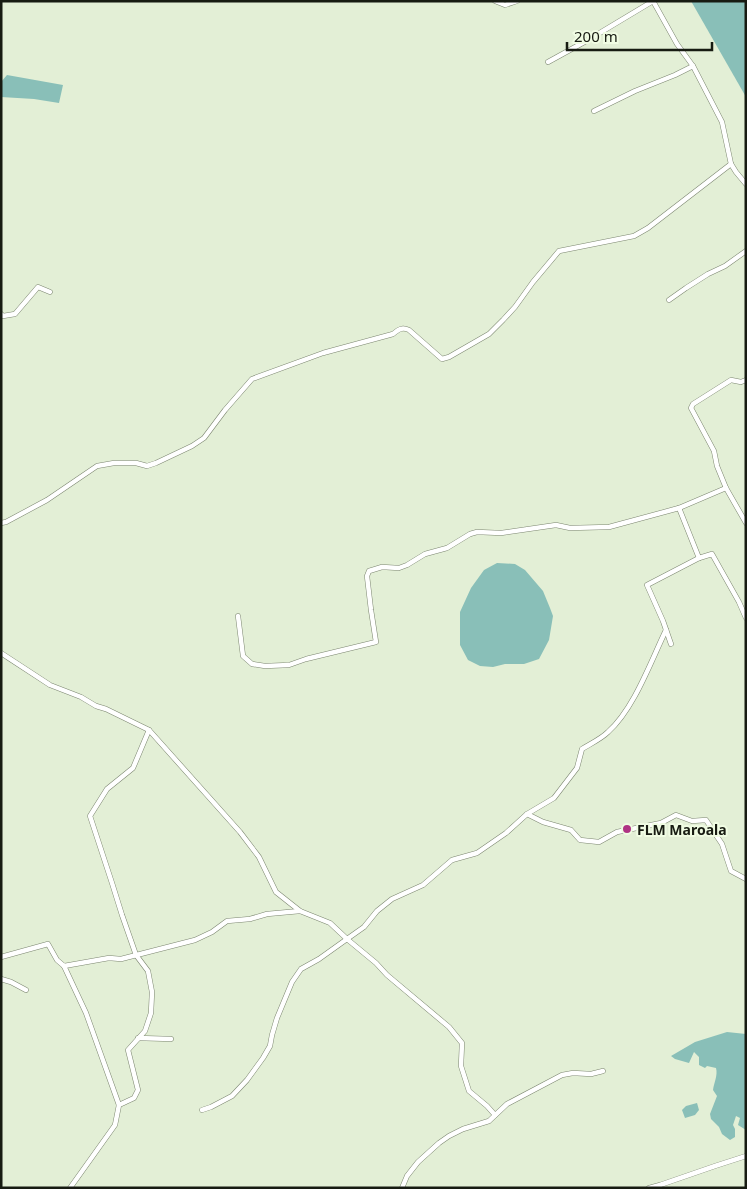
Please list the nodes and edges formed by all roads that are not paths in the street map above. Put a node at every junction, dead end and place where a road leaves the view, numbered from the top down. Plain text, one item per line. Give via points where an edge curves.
1 (495, 1) edge
2 (517, 1) edge
3 (653, 1) edge
4 (548, 62) dead end
5 (693, 66) junction
6 (594, 111) dead end
7 (731, 164) junction
8 (746, 184) edge
9 (746, 251) edge
10 (50, 292) dead end
11 (669, 300) dead end
12 (1, 314) edge
13 (746, 380) edge
14 (726, 488) junction
15 (679, 508) junction
16 (1, 523) edge
17 (746, 523) edge
18 (699, 558) junction
19 (238, 616) dead end
20 (746, 618) edge
21 (666, 630) junction
22 (671, 644) dead end
23 (1, 653) edge
24 (149, 730) junction
25 (527, 814) junction
26 (746, 879) edge
27 (300, 911) junction
28 (347, 939) junction
29 (136, 955) junction
30 (1, 957) edge
31 (64, 966) junction
32 (1, 979) edge
33 (26, 990) dead end
34 (138, 1038) junction
35 (171, 1039) dead end
36 (603, 1072) dead end
37 (119, 1105) junction
38 (202, 1110) dead end
39 (495, 1115) junction
40 (746, 1156) edge
41 (70, 1188) edge
42 (402, 1188) edge
43 (649, 1188) edge

1 - 2 street via 505,5
3 - 4 street
3 - 5 street
5 - 6 street
5 - 7 street via 722,122
7 - 8 street
7 - 16 street via 634,236 559,252 489,334 450,357 442,359 404,328 394,334 252,379 204,438 192,446 147,466 114,463 98,466 47,500
9 - 11 street
10 - 12 street via 38,287 14,314
13 - 14 street via 731,380 691,406 714,451
14 - 15 street
14 - 17 street
15 - 18 street
15 - 19 street via 610,527 556,525 501,533 477,532 399,568 382,567 369,571 376,642 289,665 266,666 247,660 243,656
18 - 20 street via 712,554
18 - 21 street via 647,585
21 - 22 street
21 - 25 street via 625,713 608,732 582,749 577,768 554,798
23 - 24 street via 50,684
24 - 27 street via 240,832 259,857 276,892
24 - 29 street via 133,768 106,790 90,816
25 - 26 street via 571,830 580,840 599,842 617,832 661,823 676,814 692,821 706,820 722,844 731,871
25 - 28 street via 478,853 452,860 423,885 392,899
27 - 28 street via 330,923
27 - 29 street via 227,921 195,940
28 - 38 street via 301,969 292,982 263,1058 232,1096
28 - 39 street via 449,1027 462,1043 461,1066 469,1091
29 - 31 street
29 - 34 street via 148,971 152,992 151,1013 145,1031
30 - 31 street via 48,944
31 - 37 street via 86,1014
32 - 33 street
34 - 35 street
34 - 37 street via 128,1050 138,1090 134,1098
36 - 39 street via 562,1075 507,1104
37 - 41 street via 115,1124
39 - 42 street via 489,1121 463,1129 440,1142 418,1162
40 - 43 street

